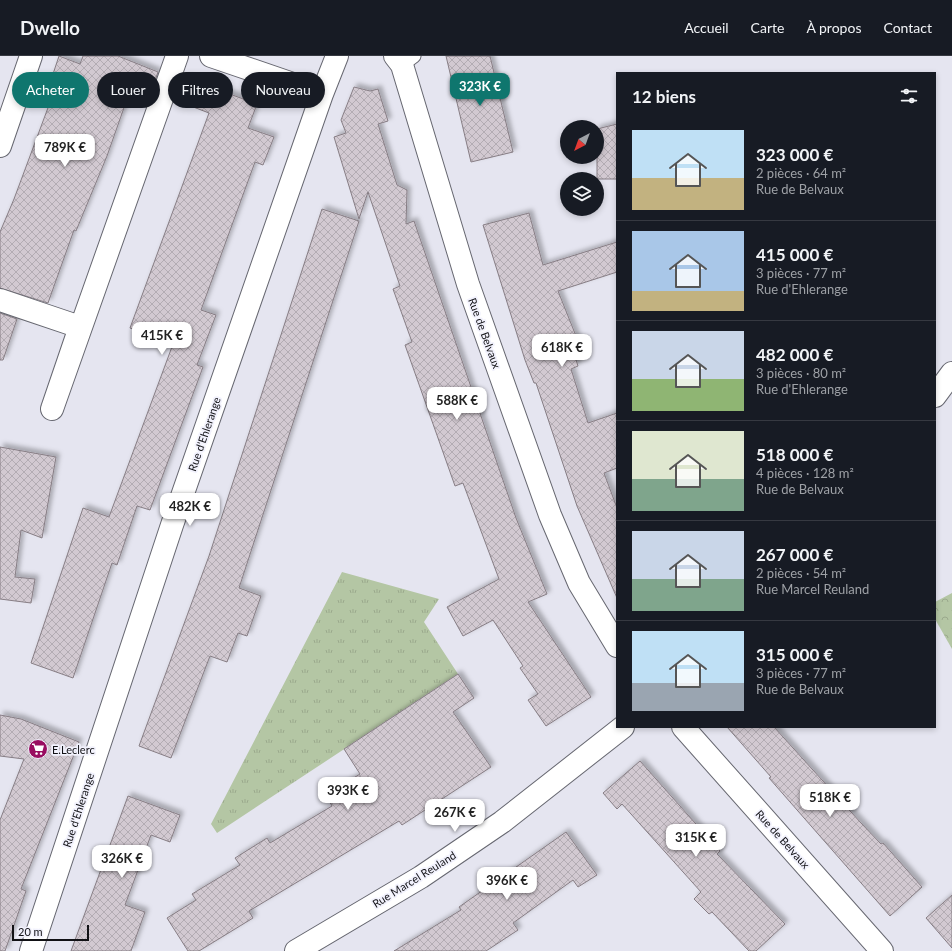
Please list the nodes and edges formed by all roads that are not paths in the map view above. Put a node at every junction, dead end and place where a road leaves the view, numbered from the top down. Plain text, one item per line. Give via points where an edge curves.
1 (31, 56) edge
2 (177, 56) edge
3 (211, 56) edge
4 (337, 56) edge
5 (404, 59) edge
6 (258, 72) edge
7 (325, 86) edge
8 (317, 108) edge
9 (0, 146) edge
10 (0, 300) edge
11 (952, 373) edge
12 (936, 395) edge
13 (616, 644) edge
14 (622, 728) edge
15 (684, 728) edge
16 (31, 951) edge
17 (296, 951) edge
18 (882, 951) edge

1 - 9 street
2 - 10 street via 52,410 80,327
3 - 6 street
4 - 7 street, Rue d'Ehlerange
5 - 13 street, Rue de Belvaux via 468,284 550,515 579,583
8 - 16 street, Rue d'Ehlerange via 175,518
11 - 12 street
14 - 17 street, Rue Marcel Reuland via 496,826 421,877
15 - 18 street, Rue de Belvaux

